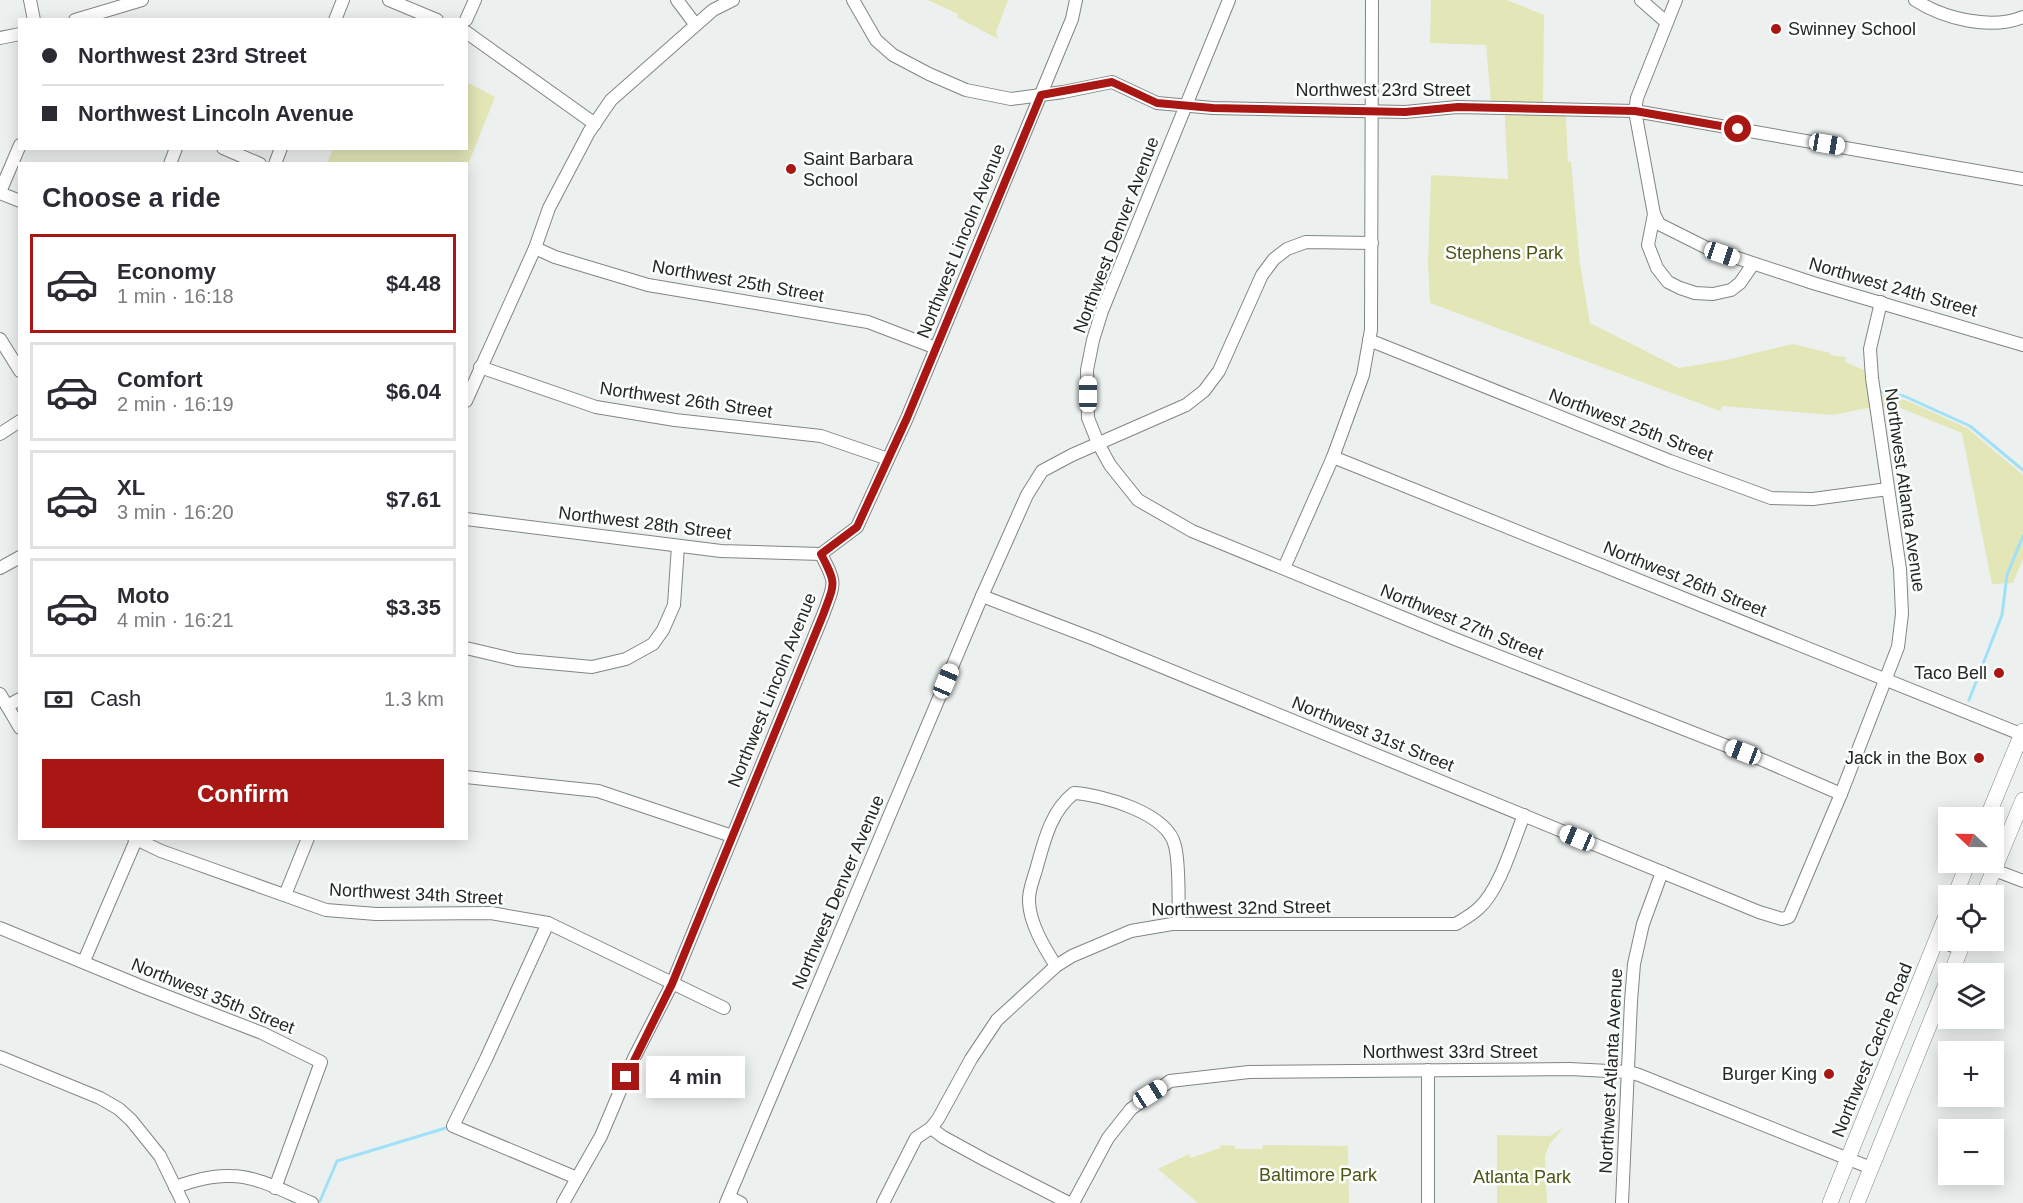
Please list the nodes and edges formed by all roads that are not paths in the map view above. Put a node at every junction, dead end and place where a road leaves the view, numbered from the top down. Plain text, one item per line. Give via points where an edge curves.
1 (30, 0) edge
2 (142, 0) edge
3 (343, 0) edge
4 (388, 0) edge
5 (475, 0) edge
6 (677, 0) edge
7 (733, 0) edge
8 (853, 0) edge
9 (1076, 0) edge
10 (1229, 0) edge
11 (1372, 0) edge
12 (1641, 0) edge
13 (1676, 0) edge
14 (1915, 0) edge
15 (2023, 17) edge
16 (34, 18) edge
17 (82, 18) edge
18 (336, 18) edge
19 (431, 18) edge
20 (467, 18) edge
21 (1666, 22) junction
22 (695, 24) junction
23 (468, 33) edge
24 (18, 34) edge
25 (0, 38) edge
26 (1041, 95) junction
27 (1186, 105) junction
28 (1372, 111) junction
29 (1635, 111) junction
30 (595, 124) junction
31 (18, 149) edge
32 (228, 150) edge
33 (255, 162) edge
34 (2023, 179) edge
35 (0, 193) edge
36 (18, 200) edge
37 (1654, 214) junction
38 (1372, 243) junction
39 (535, 248) junction
40 (1753, 264) junction
41 (1881, 303) junction
42 (0, 339) edge
43 (1369, 340) junction
44 (2023, 345) edge
45 (936, 348) junction
46 (480, 367) junction
47 (18, 368) edge
48 (470, 382) edge
49 (18, 422) edge
50 (0, 434) edge
51 (1098, 443) junction
52 (1333, 457) junction
53 (888, 459) junction
54 (1888, 489) junction
55 (468, 519) edge
56 (678, 546) junction
57 (821, 554) junction
58 (18, 558) edge
59 (0, 568) edge
60 (1284, 568) junction
61 (982, 596) junction
62 (468, 648) edge
63 (1885, 680) junction
64 (0, 694) edge
65 (18, 700) edge
66 (7, 706) junction
67 (18, 725) edge
68 (2022, 733) edge
69 (468, 777) edge
70 (1841, 794) junction
71 (2023, 801) edge
72 (1992, 807) edge
73 (1524, 815) junction
74 (732, 836) junction
75 (135, 840) edge
76 (137, 840) edge
77 (307, 840) edge
78 (2004, 846) edge
79 (1662, 872) junction
80 (2002, 873) edge
81 (2023, 881) edge
82 (285, 895) junction
83 (1790, 914) joint
84 (548, 923) junction
85 (1179, 924) junction
86 (0, 928) edge
87 (1937, 940) edge
88 (84, 961) junction
89 (1056, 966) junction
90 (672, 984) junction
91 (1938, 1004) edge
92 (724, 1008) dead end
93 (0, 1057) edge
94 (1428, 1070) junction
95 (1629, 1072) junction
96 (931, 1128) junction
97 (1849, 1158) junction
98 (1871, 1168) junction
99 (577, 1178) junction
100 (175, 1187) junction
101 (275, 1188) junction
102 (728, 1200) edge
103 (183, 1203) edge
104 (312, 1203) edge
105 (563, 1203) edge
106 (741, 1203) edge
107 (883, 1203) edge
108 (1069, 1203) edge
109 (1073, 1203) edge
110 (1428, 1203) edge
111 (1622, 1203) edge
112 (1830, 1203) edge
113 (1857, 1203) edge

1 - 16 street
2 - 17 street
3 - 18 street
4 - 19 street
5 - 20 street
6 - 22 street
7 - 22 street
8 - 26 street, Northwest 23rd Street via 876,40 893,55 929,74 966,90 1011,99
9 - 26 street, Northwest Lincoln Avenue
10 - 27 street, Northwest Denver Avenue
11 - 28 street
12 - 21 street
13 - 21 street
14 - 15 street via 1968,21 1993,24
21 - 29 street
22 - 30 street via 611,100
23 - 30 street
24 - 25 street
26 - 27 street, Northwest 23rd Street via 1112,82 1157,103
26 - 45 street, Northwest Lincoln Avenue
27 - 28 street, Northwest 23rd Street
27 - 51 street, Northwest Denver Avenue via 1093,340 1088,370 1088,418
28 - 29 street, Northwest 23rd Street via 1458,107
28 - 38 street
29 - 34 street, Northwest 23rd Street
29 - 37 street
30 - 39 street via 549,208
31 - 35 street
32 - 33 street
35 - 36 street
37 - 40 street, Northwest 24th Street via 1659,224 1672,232
37 - 40 street via 1648,245 1657,268 1668,282 1695,293 1713,294 1731,290
38 - 43 street
38 - 51 street via 1306,242 1287,249 1262,275 1219,371 1204,391 1186,405
39 - 45 street, Northwest 25th Street via 648,285 868,322
39 - 46 street
40 - 41 street, Northwest 24th Street
41 - 44 street, Northwest 24th Street
41 - 54 street, Northwest Atlanta Avenue via 1870,349
42 - 47 street
43 - 52 street via 1363,375
43 - 54 street, Northwest 25th Street via 1771,498 1813,499
45 - 53 street, Northwest Lincoln Avenue
46 - 48 street
46 - 53 street, Northwest 26th Street via 596,407 821,436
49 - 50 street
51 - 60 street, Northwest 27th Street via 1138,500 1192,531
51 - 61 street via 1042,471 1027,495
52 - 60 street
52 - 63 street, Northwest 26th Street
53 - 57 street, Northwest Lincoln Avenue via 857,527
54 - 63 street, Northwest Atlanta Avenue via 1900,569 1902,615 1898,647
55 - 56 street, Northwest 28th Street
56 - 57 street, Northwest 28th Street
56 - 62 street via 674,604 663,630 653,644 626,659 592,667 517,660
57 - 74 street, Northwest Lincoln Avenue via 834,584
58 - 59 street
60 - 70 street, Northwest 27th Street
61 - 73 street, Northwest 31st Street
61 - 102 street, Northwest Denver Avenue
63 - 68 street, Northwest 26th Street
63 - 70 street, Northwest Atlanta Avenue
64 - 66 street
65 - 66 street
66 - 67 street
68 - 72 main road
69 - 74 street via 598,791
70 - 83 street, Northwest Atlanta Avenue
71 - 78 main road
73 - 79 street, Northwest 31st Street
73 - 85 street, Northwest 32nd Street via 1488,898 1456,924
74 - 90 street, Northwest Lincoln Avenue
75 - 88 street
76 - 82 street, Northwest 34th Street
77 - 82 street
79 - 83 street, Northwest 31st Street via 1759,912 1782,919
79 - 95 street, Northwest Atlanta Avenue via 1643,924 1634,964
80 - 81 street
82 - 84 street, Northwest 34th Street via 326,910 376,914 491,913
84 - 90 street, Northwest 34th Street
84 - 99 street via 453,1125
85 - 89 street, Northwest 32nd Street via 1131,931
85 - 89 street via 1176,847 1171,833 1131,807 1074,793 1065,800 1048,828 1029,897 1040,940
86 - 88 street, Northwest 35th Street
87 - 97 main road, Northwest Cache Road
88 - 101 street, Northwest 35th Street via 262,1033 321,1062
89 - 96 street, Northwest 32nd Street via 998,1020
90 - 92 street, Northwest 34th Street
90 - 99 street, Northwest Lincoln Avenue via 634,1058 601,1136
91 - 98 main road
93 - 100 street via 119,1109 160,1156
94 - 95 street, Northwest 33rd Street
94 - 109 street, Northwest 33rd Street via 1249,1072 1170,1082 1125,1116 1108,1138
94 - 110 street
95 - 97 street, Northwest 33rd Street
95 - 111 street, Northwest Atlanta Avenue
96 - 107 street, Northwest 32nd Street via 916,1138
96 - 108 street
97 - 98 street, Northwest 33rd Street
97 - 112 main road, Northwest Cache Road
98 - 113 main road
99 - 105 street, Northwest Lincoln Avenue
100 - 101 street via 233,1176
100 - 103 street
101 - 104 street
102 - 106 street

